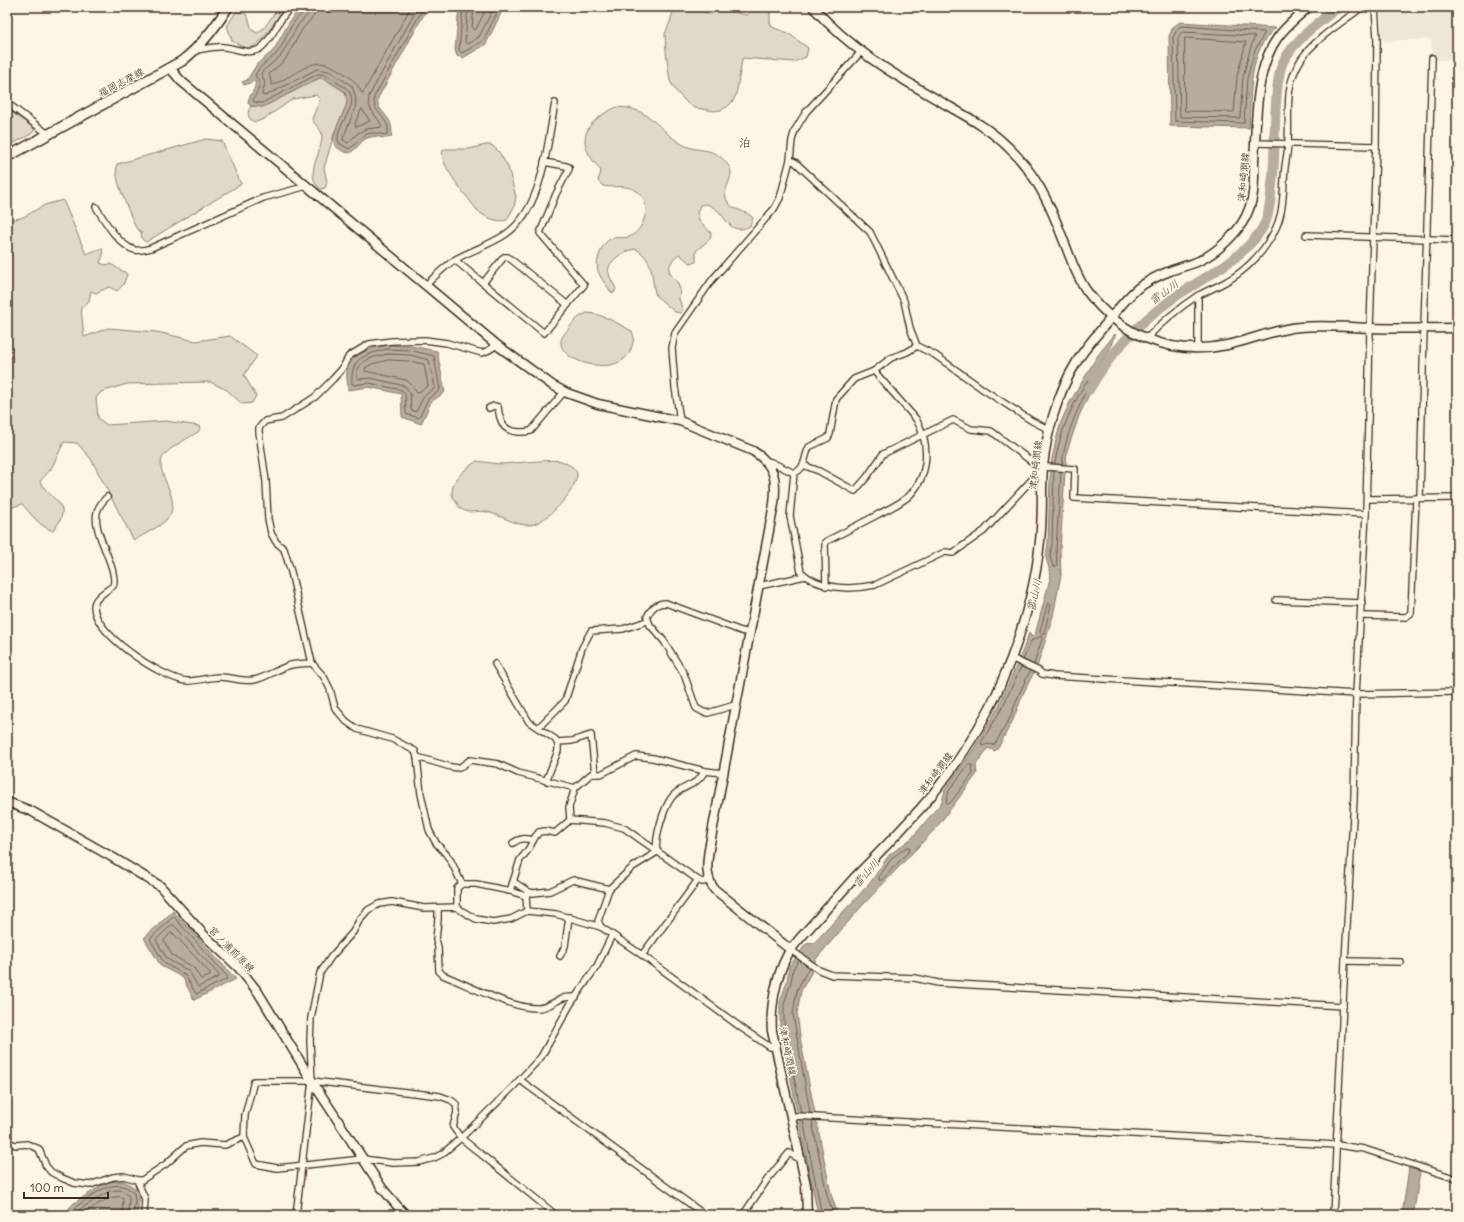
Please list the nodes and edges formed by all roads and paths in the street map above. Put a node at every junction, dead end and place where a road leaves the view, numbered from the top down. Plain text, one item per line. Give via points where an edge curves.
1 (228, 7) edge
2 (291, 7) edge
3 (813, 7) edge
4 (1309, 7) edge
5 (1362, 7) edge
6 (1375, 7) edge
7 (196, 50) junction
8 (861, 52) junction
9 (1432, 58) dead end
10 (170, 68) junction
11 (7, 103) edge
12 (555, 103) dead end
13 (48, 134) junction
14 (1255, 143) junction
15 (1288, 144) junction
16 (1376, 146) junction
17 (7, 157) edge
18 (790, 160) junction
19 (544, 162) junction
20 (307, 186) junction
21 (96, 207) dead end
22 (1306, 235) dead end
23 (1374, 236) junction
24 (1426, 238) junction
25 (1457, 240) edge
26 (456, 260) junction
27 (483, 283) junction
28 (426, 284) junction
29 (1198, 296) junction
30 (568, 305) junction
31 (1111, 318) junction
32 (1370, 328) junction
33 (1424, 328) junction
34 (1457, 328) edge
35 (1144, 338) junction
36 (497, 345) junction
37 (917, 346) junction
38 (1198, 348) junction
39 (874, 371) junction
40 (564, 392) junction
41 (489, 408) dead end
42 (680, 421) junction
43 (1050, 430) junction
44 (923, 434) junction
45 (765, 461) junction
46 (803, 465) junction
47 (1045, 468) junction
48 (794, 473) junction
49 (107, 497) dead end
50 (1418, 498) junction
51 (1457, 498) edge
52 (1367, 499) junction
53 (1366, 514) junction
54 (805, 576) junction
55 (759, 586) junction
56 (826, 586) junction
57 (1276, 600) dead end
58 (1362, 603) junction
59 (1361, 616) junction
60 (647, 621) junction
61 (750, 633) junction
62 (1012, 659) junction
63 (312, 663) junction
64 (496, 664) dead end
65 (1457, 692) edge
66 (1356, 694) junction
67 (735, 705) junction
68 (538, 728) junction
69 (557, 742) junction
70 (417, 757) junction
71 (705, 771) junction
72 (595, 774) junction
73 (723, 774) junction
74 (546, 781) junction
75 (575, 788) junction
76 (7, 802) edge
77 (570, 820) junction
78 (533, 840) junction
79 (513, 843) dead end
80 (656, 852) junction
81 (698, 880) junction
82 (709, 881) junction
83 (514, 882) junction
84 (462, 884) junction
85 (609, 889) junction
86 (510, 890) junction
87 (527, 894) junction
88 (457, 907) junction
89 (438, 908) junction
90 (527, 911) junction
91 (568, 917) junction
92 (601, 927) junction
93 (612, 935) junction
94 (792, 951) junction
95 (642, 954) junction
96 (560, 956) dead end
97 (1345, 961) junction
98 (1401, 962) dead end
99 (576, 997) junction
100 (1343, 1006) junction
101 (776, 1047) junction
102 (520, 1080) junction
103 (312, 1081) junction
104 (794, 1117) junction
105 (244, 1137) junction
106 (461, 1138) junction
107 (7, 1142) edge
108 (1337, 1145) junction
109 (799, 1155) junction
110 (363, 1159) junction
111 (303, 1164) junction
112 (1457, 1179) edge
113 (137, 1180) junction
114 (144, 1215) edge
115 (296, 1215) edge
116 (406, 1215) edge
117 (556, 1215) edge
118 (705, 1215) edge
119 (743, 1215) edge
120 (807, 1215) edge
121 (1333, 1215) edge

1 - 7 main road, 福岡志摩線
2 - 7 street via 272,36 255,52 223,47
3 - 8 main road
4 - 14 main road, 津和崎潤線 via 1280,35 1262,67
5 - 15 street via 1309,49 1296,68 1288,96
6 - 16 street
7 - 10 main road, 福岡志摩線
8 - 18 street via 806,112 795,130
8 - 31 main road via 980,125 1018,157 1040,186 1047,200 1075,272 1085,289
9 - 24 street
10 - 13 main road, 福岡志摩線
10 - 20 main road via 181,82
11 - 13 street
12 - 19 street
13 - 17 main road, 福岡志摩線
14 - 15 street
14 - 31 main road, 津和崎潤線 via 1250,208 1242,224 1222,246 1201,260 1170,270 1137,289
15 - 16 street
15 - 29 street via 1283,209 1268,243 1241,272
16 - 23 street
18 - 37 street via 870,232 904,301
18 - 42 street via 780,198 774,209 712,280 675,333 672,348
19 - 26 street via 538,189 518,224 506,234
19 - 30 street via 569,167 540,231 584,284
20 - 21 street via 263,198 142,251 129,248 109,229
20 - 28 main road
22 - 23 street
23 - 24 street
23 - 32 street
24 - 25 street
24 - 33 street
26 - 27 street
26 - 28 street
27 - 30 street via 504,257 508,256
27 - 30 street via 544,333
28 - 36 main road
29 - 35 street via 1168,316
29 - 38 street
31 - 35 main road
31 - 43 main road, 津和崎潤線 via 1088,345 1069,374
32 - 33 main road
32 - 38 main road via 1289,328 1227,345
32 - 52 street
33 - 34 main road
33 - 50 street
35 - 38 main road via 1176,347
36 - 40 main road via 537,376
36 - 63 street via 482,353 425,340 369,344 349,356 333,379 307,402 282,418 265,421 259,428 271,533 284,549
37 - 39 street via 891,358
37 - 43 street via 935,354 984,390
39 - 44 street via 916,419
39 - 46 street via 854,379 837,396 830,434 828,438 809,447
40 - 41 street via 531,431 509,430 501,422 498,407
40 - 42 main road via 598,404
42 - 45 main road via 752,451
43 - 47 main road, 津和崎潤線 via 1045,449
44 - 46 street via 883,454 855,491
44 - 47 street via 953,420 971,429 991,431 1035,464
44 - 56 street via 927,450 926,462 922,475 909,496 897,505 825,542
45 - 48 street
45 - 55 main road via 775,478 776,488
46 - 48 street
47 - 53 street via 1075,469 1074,498
47 - 56 street via 984,531 953,553 945,552 875,585
47 - 62 main road, 津和崎潤線 via 1041,535 1035,579
48 - 54 street via 790,520 800,569
49 - 63 street via 98,507 96,515 98,530 112,566 114,583 97,598 94,610 107,631 127,650 150,665 184,680 200,681 220,677 251,681 286,666
50 - 51 street
50 - 52 street
50 - 59 street via 1411,613 1406,617
52 - 53 street
53 - 58 street
54 - 55 street
54 - 56 street
55 - 61 main road
57 - 58 street
58 - 59 street
59 - 66 street
60 - 61 street via 653,607 666,603
60 - 67 street via 684,674 696,708 708,713
60 - 68 street via 624,628 591,631 582,648 565,701
61 - 67 main road
62 - 66 street via 1042,674 1054,676
62 - 94 main road, 津和崎潤線 via 990,709 955,764 909,822 832,903
63 - 70 street via 324,677 335,708 346,721 357,729 401,743 415,751
64 - 68 street via 529,722
65 - 66 street
66 - 97 street via 1354,799
67 - 73 main road
68 - 69 street
69 - 72 street via 572,741 591,735
69 - 74 street via 558,751
70 - 74 street via 451,768 459,768 470,760 498,764
70 - 84 street via 421,794 429,830 451,861
71 - 72 street via 636,756 601,774
71 - 73 street
71 - 80 street via 700,780 669,799 655,845
72 - 75 street via 591,774
73 - 82 main road via 706,871
74 - 75 street
75 - 77 street via 569,807
76 - 103 main road, 宮ノ浦前原線 via 31,811 160,886 204,935 239,968 258,992
77 - 78 street via 555,833 539,832
77 - 80 street via 605,823 624,828
78 - 79 street via 523,838
78 - 83 street via 520,860
80 - 81 street
80 - 85 street via 641,861
81 - 82 street
81 - 95 street
82 - 94 main road via 714,889
83 - 86 street
83 - 87 street
84 - 86 street
84 - 88 street via 457,888
85 - 87 street via 573,880 550,891
85 - 92 street via 598,921
86 - 87 street
87 - 90 street
88 - 89 street
88 - 90 street via 476,919 493,922 511,919
89 - 99 street via 436,940 439,971 442,975 522,1007 539,1008 563,998
89 - 103 street via 392,902 379,904 368,910 360,919 353,932 324,967 317,982 311,1018
90 - 91 street
91 - 92 street
91 - 96 street via 565,946
92 - 93 street
93 - 95 street
93 - 99 street via 598,966
94 - 100 street via 816,968 832,975 915,978 938,983
94 - 101 main road, 津和崎潤線 via 786,958 772,1006 771,1020
95 - 101 street via 743,1029 770,1047
97 - 98 street
97 - 100 street
99 - 102 street via 541,1057
100 - 108 street
101 - 104 main road, 津和崎潤線
102 - 106 street
102 - 118 street
103 - 105 street via 254,1081 245,1115
103 - 106 street via 424,1093 451,1100 456,1104 458,1112 453,1127
103 - 110 main road, 宮ノ浦前原線
103 - 111 street
104 - 108 street
104 - 109 main road, 津和崎潤線
105 - 111 street via 256,1164 277,1168
105 - 113 street via 225,1145 200,1143 186,1146 160,1168 142,1180
106 - 110 street via 442,1154 419,1162 393,1163
106 - 117 street
107 - 113 street via 16,1145 27,1144 39,1149 51,1172 74,1183 90,1185 124,1176
108 - 112 street via 1364,1149
108 - 121 street
109 - 119 street via 796,1158 789,1153
109 - 120 main road, 津和崎潤線 via 806,1185
110 - 111 street
110 - 116 main road, 宮ノ浦前原線 via 382,1188
111 - 115 street
113 - 114 street via 145,1198

